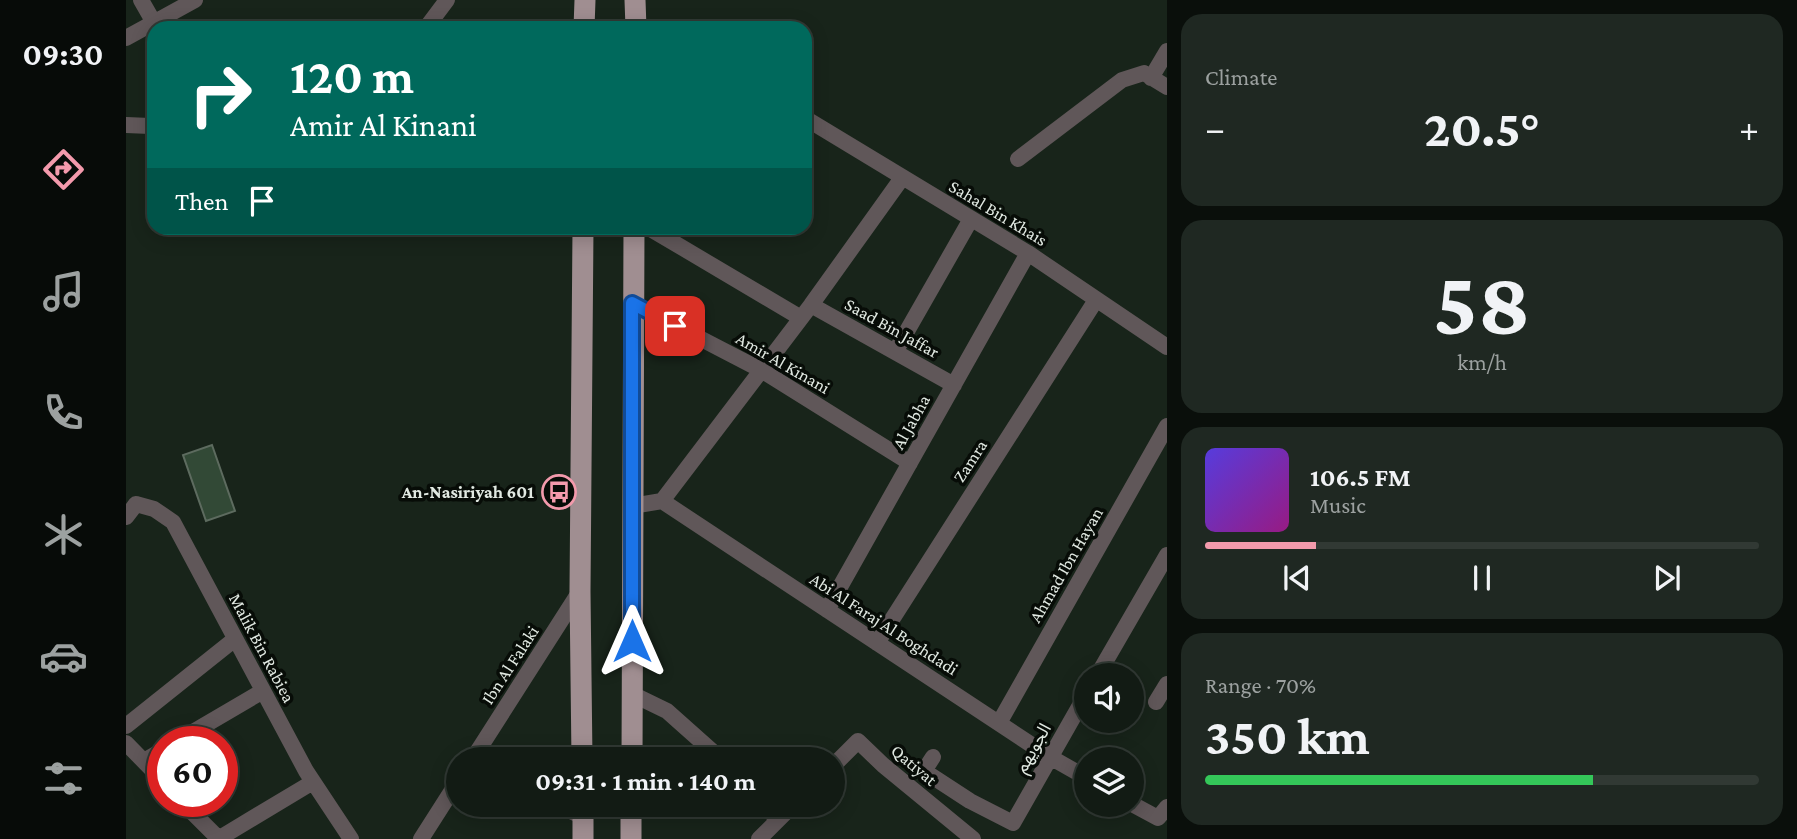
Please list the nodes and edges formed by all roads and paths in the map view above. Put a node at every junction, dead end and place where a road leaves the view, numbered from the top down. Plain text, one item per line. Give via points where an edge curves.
1 (141, 0) edge
2 (195, 0) edge
3 (447, 0) edge
4 (585, 0) edge
5 (635, 0) edge
6 (153, 21) edge
7 (161, 21) edge
8 (431, 21) edge
9 (584, 21) edge
10 (636, 21) edge
11 (147, 29) edge
12 (126, 38) edge
13 (1167, 51) edge
14 (1152, 78) junction
15 (1167, 87) edge
16 (812, 122) edge
17 (126, 125) edge
18 (147, 125) edge
19 (1018, 159) dead end
20 (902, 178) junction
21 (971, 219) junction
22 (583, 235) edge
23 (634, 235) edge
24 (662, 235) edge
25 (1028, 253) junction
26 (1096, 300) junction
27 (632, 303) junction
28 (806, 312) junction
29 (1167, 347) edge
30 (895, 352) junction
31 (761, 370) junction
32 (954, 385) junction
33 (1167, 426) edge
34 (910, 463) junction
35 (662, 501) junction
36 (632, 506) junction
37 (126, 517) edge
38 (1167, 555) edge
39 (580, 591) junction
40 (827, 610) junction
41 (235, 639) junction
42 (877, 643) junction
43 (1105, 663) edge
44 (1167, 684) edge
45 (263, 691) junction
46 (632, 694) junction
47 (1156, 702) dead end
48 (1074, 715) edge
49 (999, 723) junction
50 (126, 726) edge
51 (203, 726) edge
52 (126, 743) edge
53 (480, 747) edge
54 (582, 747) edge
55 (632, 747) edge
56 (707, 747) edge
57 (845, 754) edge
58 (933, 757) dead end
59 (1050, 757) junction
60 (147, 759) edge
61 (144, 761) junction
62 (147, 764) edge
63 (1074, 771) edge
64 (313, 782) junction
65 (446, 800) edge
66 (1144, 808) edge
67 (1162, 813) edge
68 (197, 817) edge
69 (583, 817) edge
70 (631, 817) edge
71 (775, 817) edge
72 (781, 817) edge
73 (778, 820) junction
74 (218, 839) edge
75 (351, 839) edge
76 (421, 839) edge
77 (583, 839) edge
78 (631, 839) edge
79 (758, 839) edge
80 (973, 839) edge

1 - 6 street
2 - 7 street
3 - 8 street
4 - 9 main road
5 - 10 main road
11 - 12 street
13 - 14 street
14 - 15 street
14 - 19 street via 1143,73 1122,80
16 - 20 street, Sahal Bin Khais
17 - 18 street
20 - 21 street, Sahal Bin Khais
20 - 28 street
21 - 25 street, Sahal Bin Khais
21 - 30 street
22 - 39 main road
23 - 27 main road
24 - 28 street, Saad Bin Jaffar
25 - 26 street, Sahal Bin Khais
25 - 32 street, Al Jabha
26 - 29 street, Sahal Bin Khais
26 - 42 street, Zamra
27 - 31 street, Amir Al Kinani
27 - 36 main road
28 - 30 street, Saad Bin Jaffar
28 - 31 street
30 - 32 street, Saad Bin Jaffar
31 - 34 street, Amir Al Kinani
31 - 35 street
32 - 34 street, Al Jabha
33 - 49 street, Ahmad Ibn Hayan
34 - 40 street, Al Jabha
35 - 36 street
35 - 40 street, Abi Al Faraj Al Boghdadi
36 - 46 main road
37 - 41 street, Malik Bin Rabiea via 136,505 154,509 173,522
38 - 43 street
39 - 53 street, Ibn Al Falaki
39 - 54 main road
40 - 42 street, Abi Al Faraj Al Boghdadi
41 - 45 street, Malik Bin Rabiea
41 - 50 street
42 - 49 street, Abi Al Faraj Al Boghdadi
44 - 47 street
45 - 51 street
45 - 64 street, Malik Bin Rabiea
46 - 55 main road
46 - 56 street via 667,712
48 - 59 street, الجويهم
49 - 59 street, Abi Al Faraj Al Boghdadi
52 - 61 street
57 - 80 street, Qatiyat via 858,741
58 - 59 street, الجويهم via 924,771 1013,823
59 - 63 street, Abi Al Faraj Al Boghdadi
60 - 61 street
61 - 62 street
64 - 74 street
64 - 75 street, Malik Bin Rabiea
65 - 76 street
66 - 67 street
68 - 74 street
69 - 77 main road
70 - 78 main road
71 - 73 street
72 - 73 street
73 - 79 street

